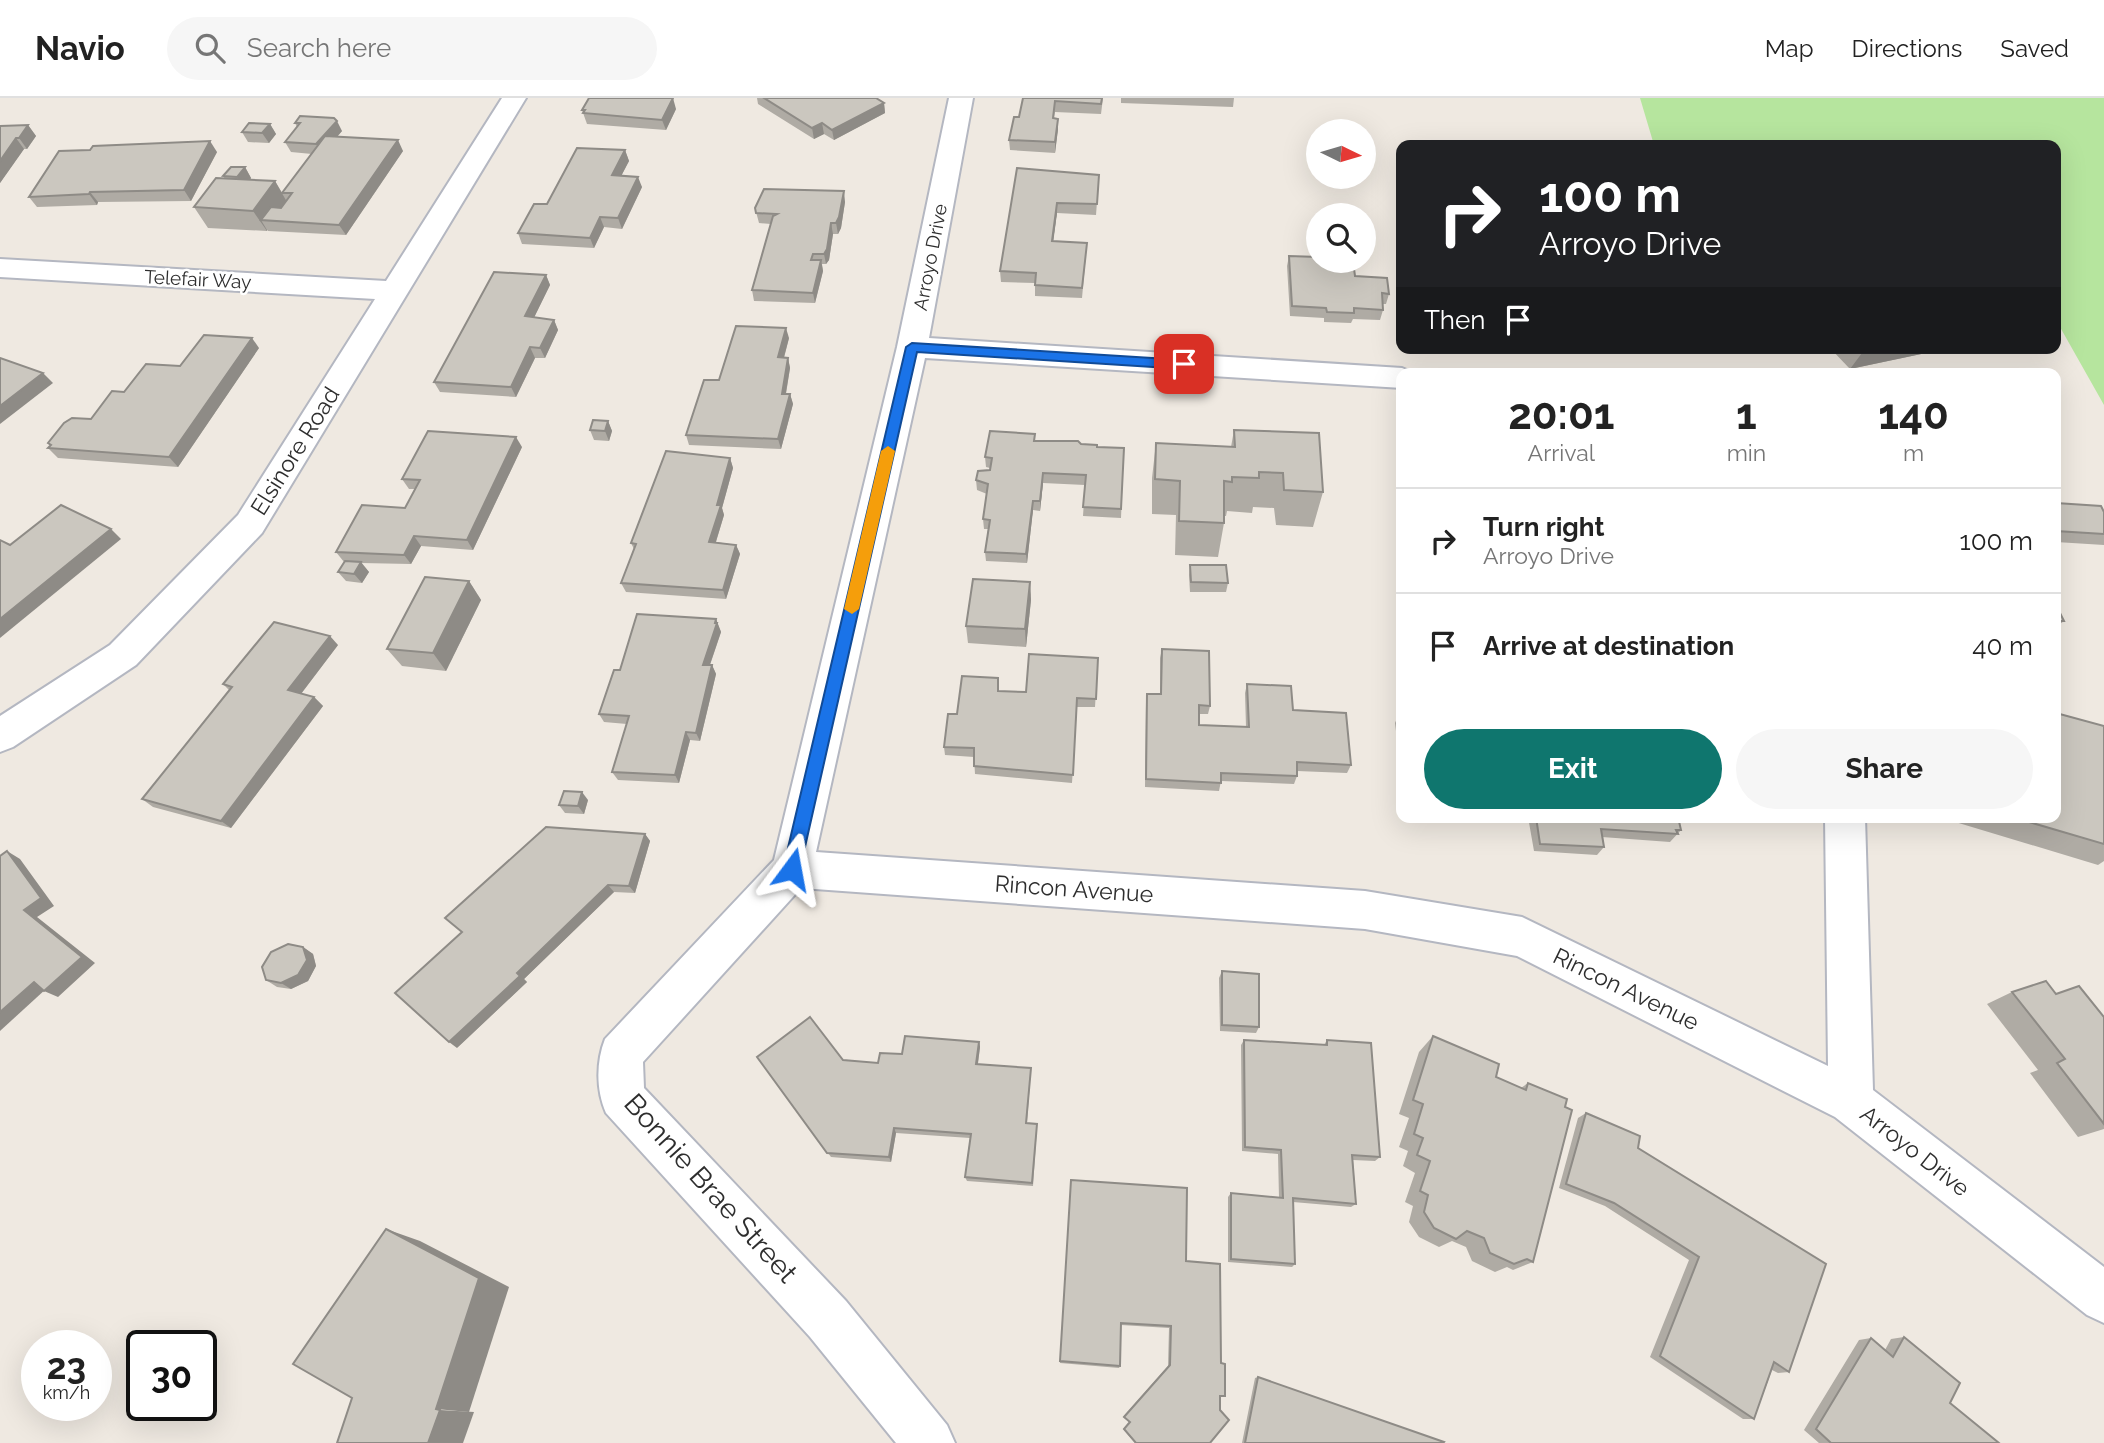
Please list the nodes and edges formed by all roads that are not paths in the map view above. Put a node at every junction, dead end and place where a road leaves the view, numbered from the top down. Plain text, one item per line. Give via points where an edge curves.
1 (514, 98) edge
2 (961, 98) edge
3 (0, 268) edge
4 (396, 291) junction
5 (912, 347) junction
6 (1396, 378) edge
7 (0, 736) edge
8 (1845, 823) edge
9 (792, 869) junction
10 (1851, 1101) junction
11 (2104, 1298) edge
12 (929, 1443) edge

1 - 4 street, Elsinore Road
2 - 5 street, Arroyo Drive
3 - 4 street, Telefair Way
4 - 7 street, Elsinore Road via 250,524 123,655
5 - 6 street
5 - 9 street
8 - 10 street, Arroyo Drive
9 - 10 street, Rincon Avenue via 1365,911 1522,937
9 - 12 street, Bonnie Brae Street via 621,1054 622,1097 828,1319
10 - 11 street, Arroyo Drive

